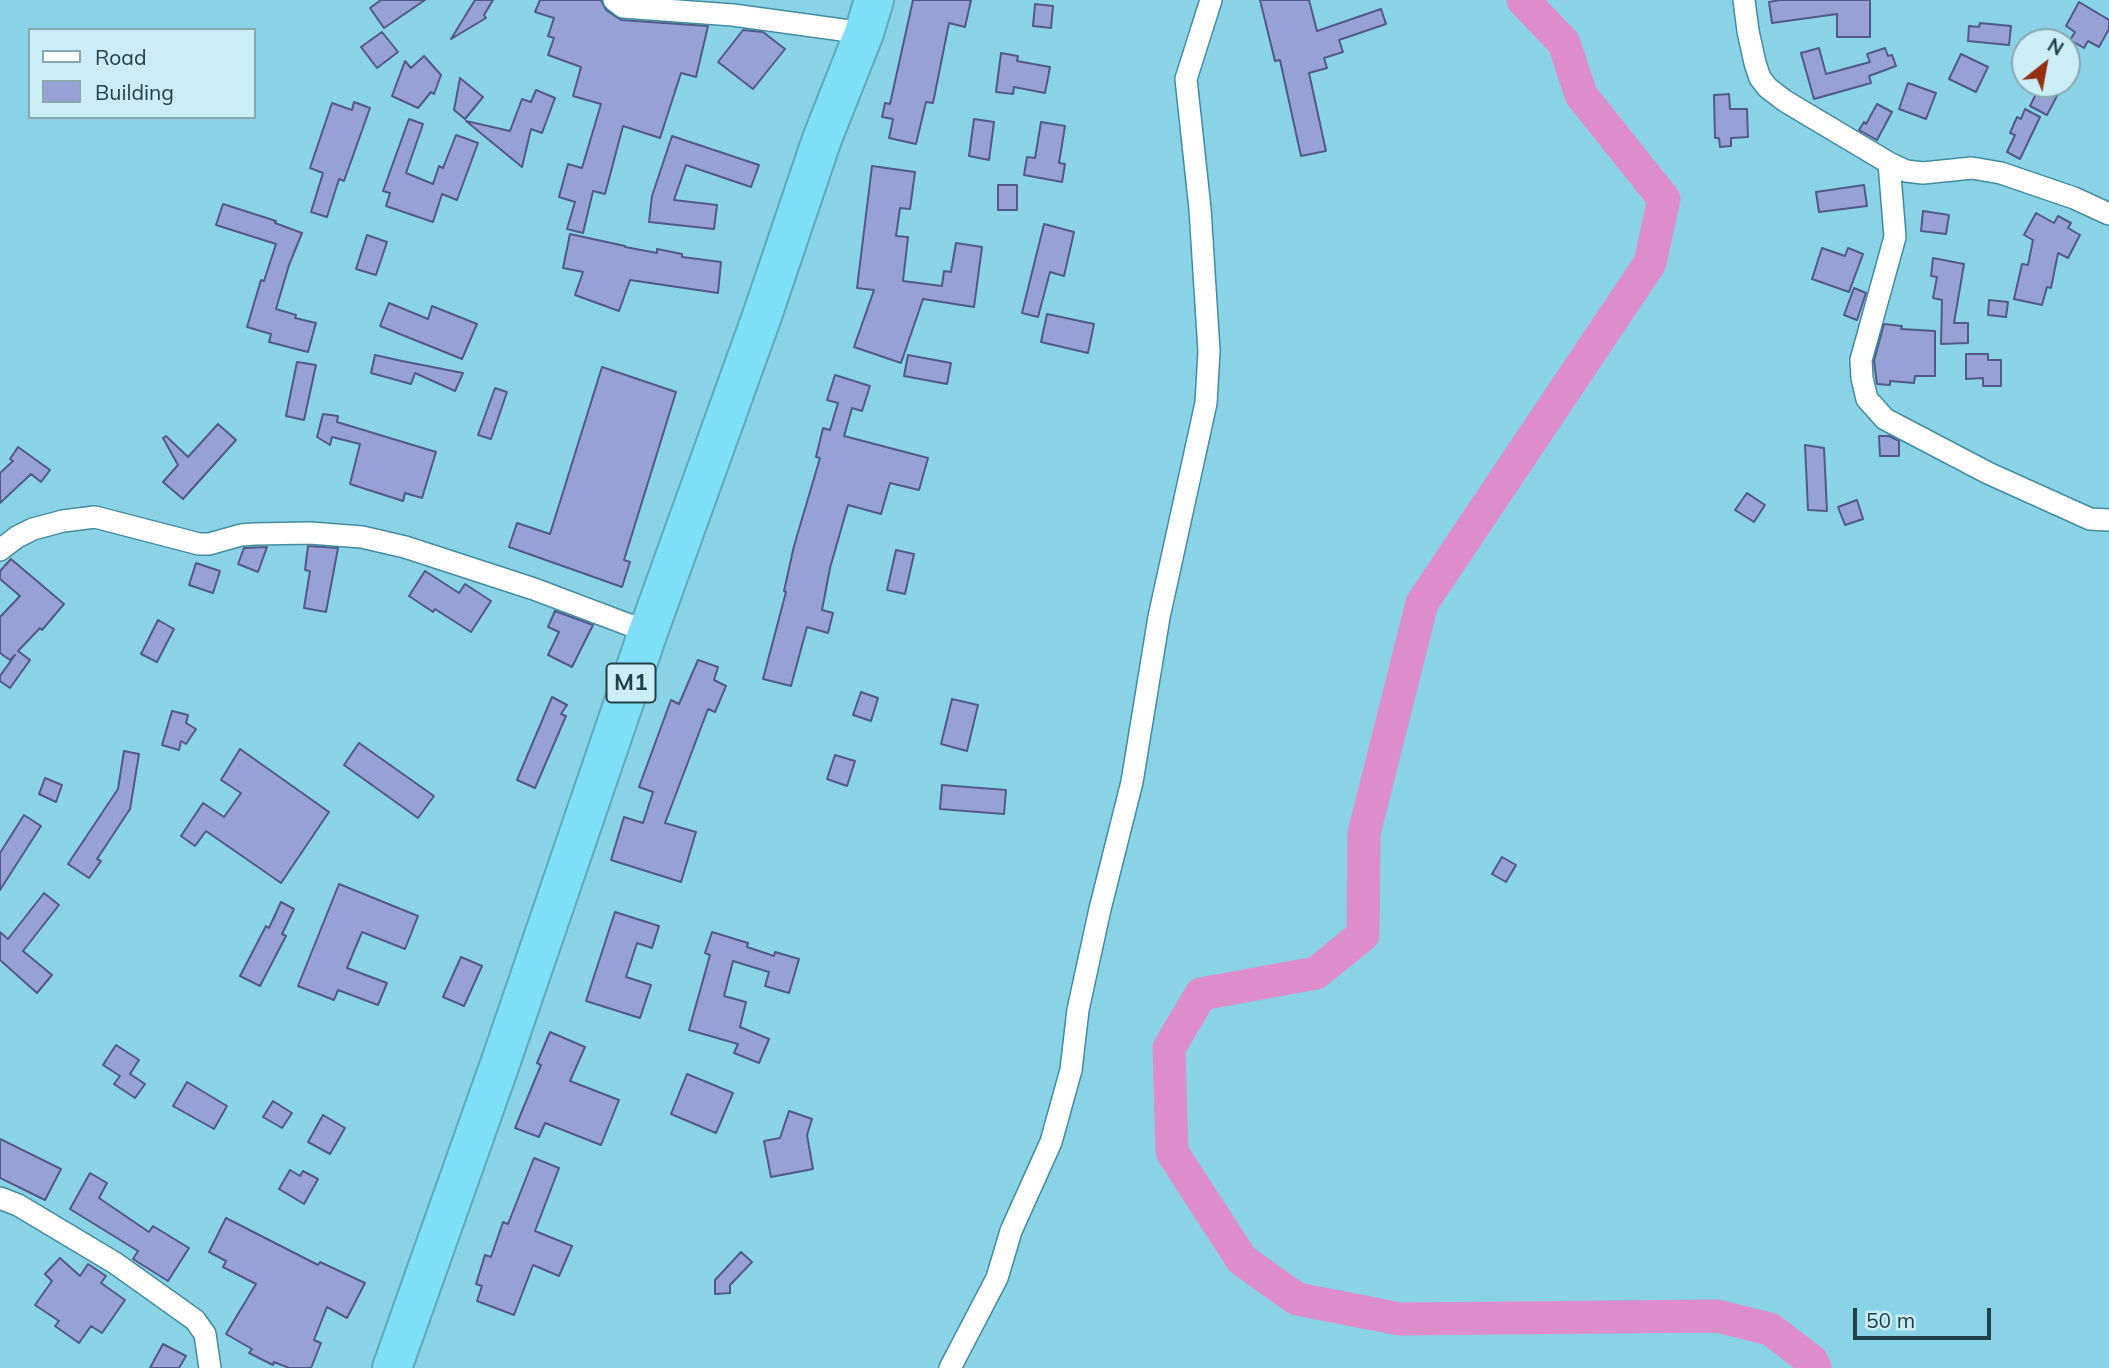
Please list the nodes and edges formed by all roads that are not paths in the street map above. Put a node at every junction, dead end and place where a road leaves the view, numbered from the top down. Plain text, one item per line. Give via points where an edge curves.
1 (614, 0) edge
2 (1211, 0) edge
3 (1744, 0) edge
4 (869, 16) edge
5 (1889, 163) junction
6 (2109, 214) edge
7 (2109, 520) edge
8 (0, 550) edge
9 (648, 632) junction
10 (0, 1198) edge
11 (210, 1368) edge
12 (392, 1368) edge
13 (950, 1368) edge

1 - 4 street via 622,7 733,15
2 - 13 street via 1186,79 1209,351 1206,403 1159,617 1132,782 1078,1010 1071,1070 1051,1142 1011,1231 997,1278
3 - 5 street via 1755,63 1768,88
4 - 9 highway, M1
5 - 6 street via 1923,173 1972,168 2001,173
5 - 7 street via 1895,237 1861,360 1867,399 1885,419 1988,474 2090,519
8 - 9 street via 33,529 95,517 199,544 255,534 362,537 534,589
9 - 12 highway, M1
10 - 11 street via 115,1263 195,1320 205,1334

